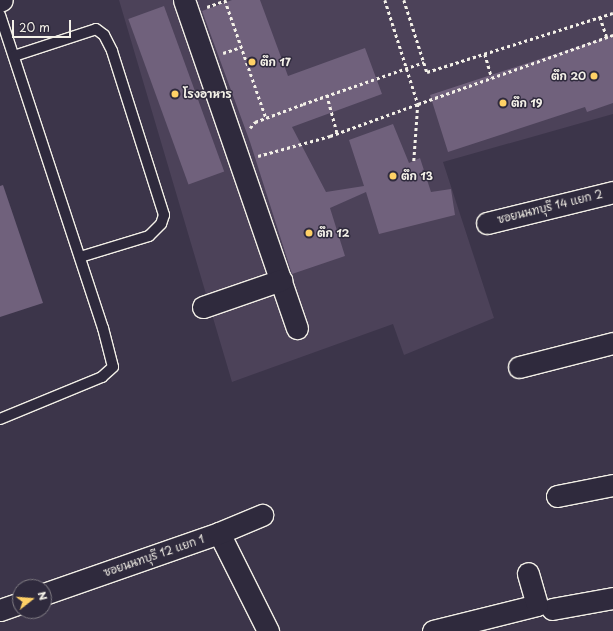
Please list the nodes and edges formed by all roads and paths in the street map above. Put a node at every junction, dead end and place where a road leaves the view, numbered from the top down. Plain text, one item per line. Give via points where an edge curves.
1 (226, 0) edge
2 (385, 0) edge
3 (404, 0) edge
4 (187, 6) edge
5 (613, 13) edge
6 (0, 15) edge
7 (600, 17) junction
8 (613, 35) edge
9 (607, 37) junction
10 (485, 54) junction
11 (14, 56) junction
12 (424, 62) junction
13 (406, 69) junction
14 (492, 78) junction
15 (327, 95) junction
16 (418, 104) junction
17 (266, 118) junction
18 (246, 132) dead end
19 (337, 133) junction
20 (240, 161) junction
21 (414, 161) dead end
22 (613, 192) edge
23 (487, 223) dead end
24 (80, 257) junction
25 (281, 280) junction
26 (203, 306) dead end
27 (297, 328) dead end
28 (613, 343) edge
29 (518, 367) dead end
30 (0, 419) edge
31 (613, 485) edge
32 (557, 496) dead end
33 (262, 515) dead end
34 (219, 533) junction
35 (528, 573) dead end
36 (52, 591) edge
37 (613, 598) edge
38 (12, 606) edge
39 (552, 609) dead end
40 (0, 610) edge
41 (268, 631) edge
42 (433, 631) edge

1 - 4 path
1 - 17 path
2 - 13 path
3 - 12 path
4 - 20 street
5 - 7 path
6 - 11 lane
7 - 9 path
7 - 10 path
8 - 9 path
9 - 14 path
10 - 12 path via 427,72
10 - 14 path
11 - 24 lane
11 - 24 lane via 96,29 104,35 112,51 164,215 161,224 149,236
12 - 13 path
13 - 15 path
13 - 16 path
14 - 16 path
15 - 17 path
15 - 19 path
16 - 19 path
16 - 21 path
17 - 18 path via 255,122
19 - 20 path
20 - 25 street
22 - 23 street, ซอยนนทบุรี 14 แยก 2
24 - 30 lane via 113,367 102,377
25 - 26 street
25 - 27 street
28 - 29 street
31 - 32 street
33 - 34 street, ซอยนนทบุรี 12 แยก 1
34 - 36 street, ซอยนนทบุรี 12 แยก 1
34 - 41 street
35 - 42 street via 537,606
37 - 39 street
38 - 40 street

